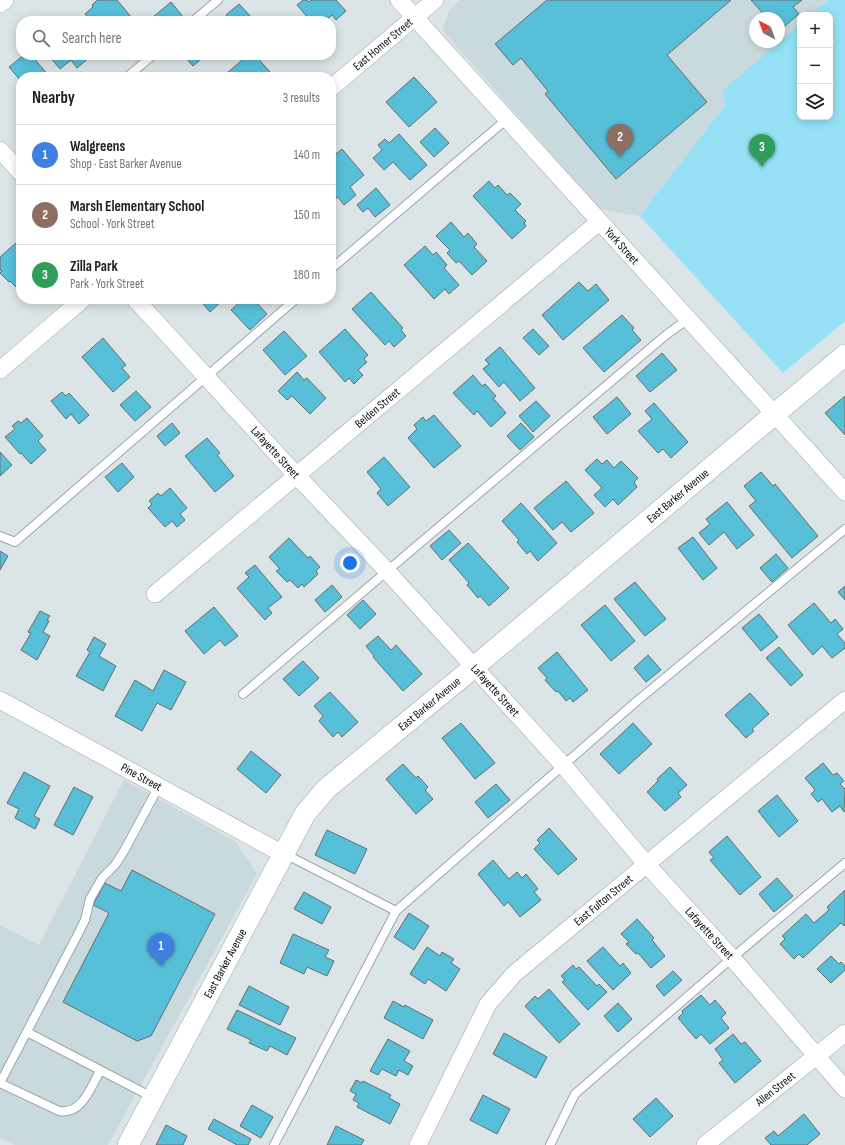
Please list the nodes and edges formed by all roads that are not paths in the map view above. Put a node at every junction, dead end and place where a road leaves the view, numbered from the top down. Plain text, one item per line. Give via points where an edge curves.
1 (5, 0) edge
2 (218, 0) edge
3 (399, 0) edge
4 (435, 0) edge
5 (0, 4) edge
6 (199, 16) edge
7 (416, 17) junction
8 (147, 60) edge
9 (133, 72) edge
10 (336, 84) edge
11 (507, 119) junction
12 (0, 150) edge
13 (16, 166) edge
14 (599, 222) junction
15 (336, 265) edge
16 (77, 304) edge
17 (141, 304) edge
18 (290, 304) edge
19 (688, 319) junction
20 (845, 354) edge
21 (0, 370) edge
22 (206, 376) junction
23 (774, 414) junction
24 (297, 476) junction
25 (845, 492) edge
26 (845, 529) edge
27 (0, 536) edge
28 (387, 571) junction
29 (155, 594) dead end
30 (474, 667) junction
31 (243, 694) dead end
32 (0, 700) edge
33 (845, 700) edge
34 (563, 765) junction
35 (159, 786) junction
36 (283, 854) junction
37 (845, 864) edge
38 (647, 865) junction
39 (396, 911) junction
40 (732, 958) junction
41 (27, 1032) junction
42 (845, 1033) edge
43 (816, 1057) junction
44 (100, 1070) junction
45 (0, 1083) edge
46 (845, 1090) edge
47 (153, 1098) junction
48 (128, 1145) edge
49 (274, 1145) edge
50 (418, 1145) edge
51 (550, 1145) edge
52 (705, 1145) edge

1 - 5 street
2 - 6 lane
3 - 7 street, York Street
4 - 7 street, East Homer Street
7 - 10 street, East Homer Street
7 - 11 street, York Street
8 - 9 lane
11 - 14 street, York Street
11 - 15 lane
12 - 13 street
14 - 19 street, York Street
14 - 24 street, Belden Street
16 - 21 street
17 - 22 street, Lafayette Street
18 - 22 lane
19 - 23 street, York Street
19 - 28 lane
20 - 23 street, East Barker Avenue
22 - 24 street, Lafayette Street
22 - 27 lane via 15,542
23 - 25 street, York Street
23 - 30 street, East Barker Avenue
24 - 28 street, Lafayette Street
24 - 29 street, Belden Street
26 - 34 lane via 637,700
28 - 30 street, Lafayette Street
28 - 31 lane
30 - 34 street, Lafayette Street
30 - 36 street, East Barker Avenue via 326,789 305,814
32 - 35 street, Pine Street
33 - 38 street, East Fulton Street
34 - 38 street, Lafayette Street
34 - 39 lane
35 - 36 street, Pine Street
35 - 41 lane via 124,851 102,878 90,900 80,931
36 - 39 lane
36 - 47 street, East Barker Avenue
37 - 40 lane
38 - 40 street, Lafayette Street
38 - 50 street, East Fulton Street via 514,974 488,1004
39 - 49 lane
40 - 43 street, Lafayette Street
40 - 51 lane via 575,1094
41 - 44 lane
41 - 45 lane
42 - 43 street, Allen Street
43 - 46 street, Lafayette Street
43 - 52 street, Allen Street
44 - 45 lane via 81,1104 67,1113
44 - 47 lane
47 - 48 street, East Barker Avenue

